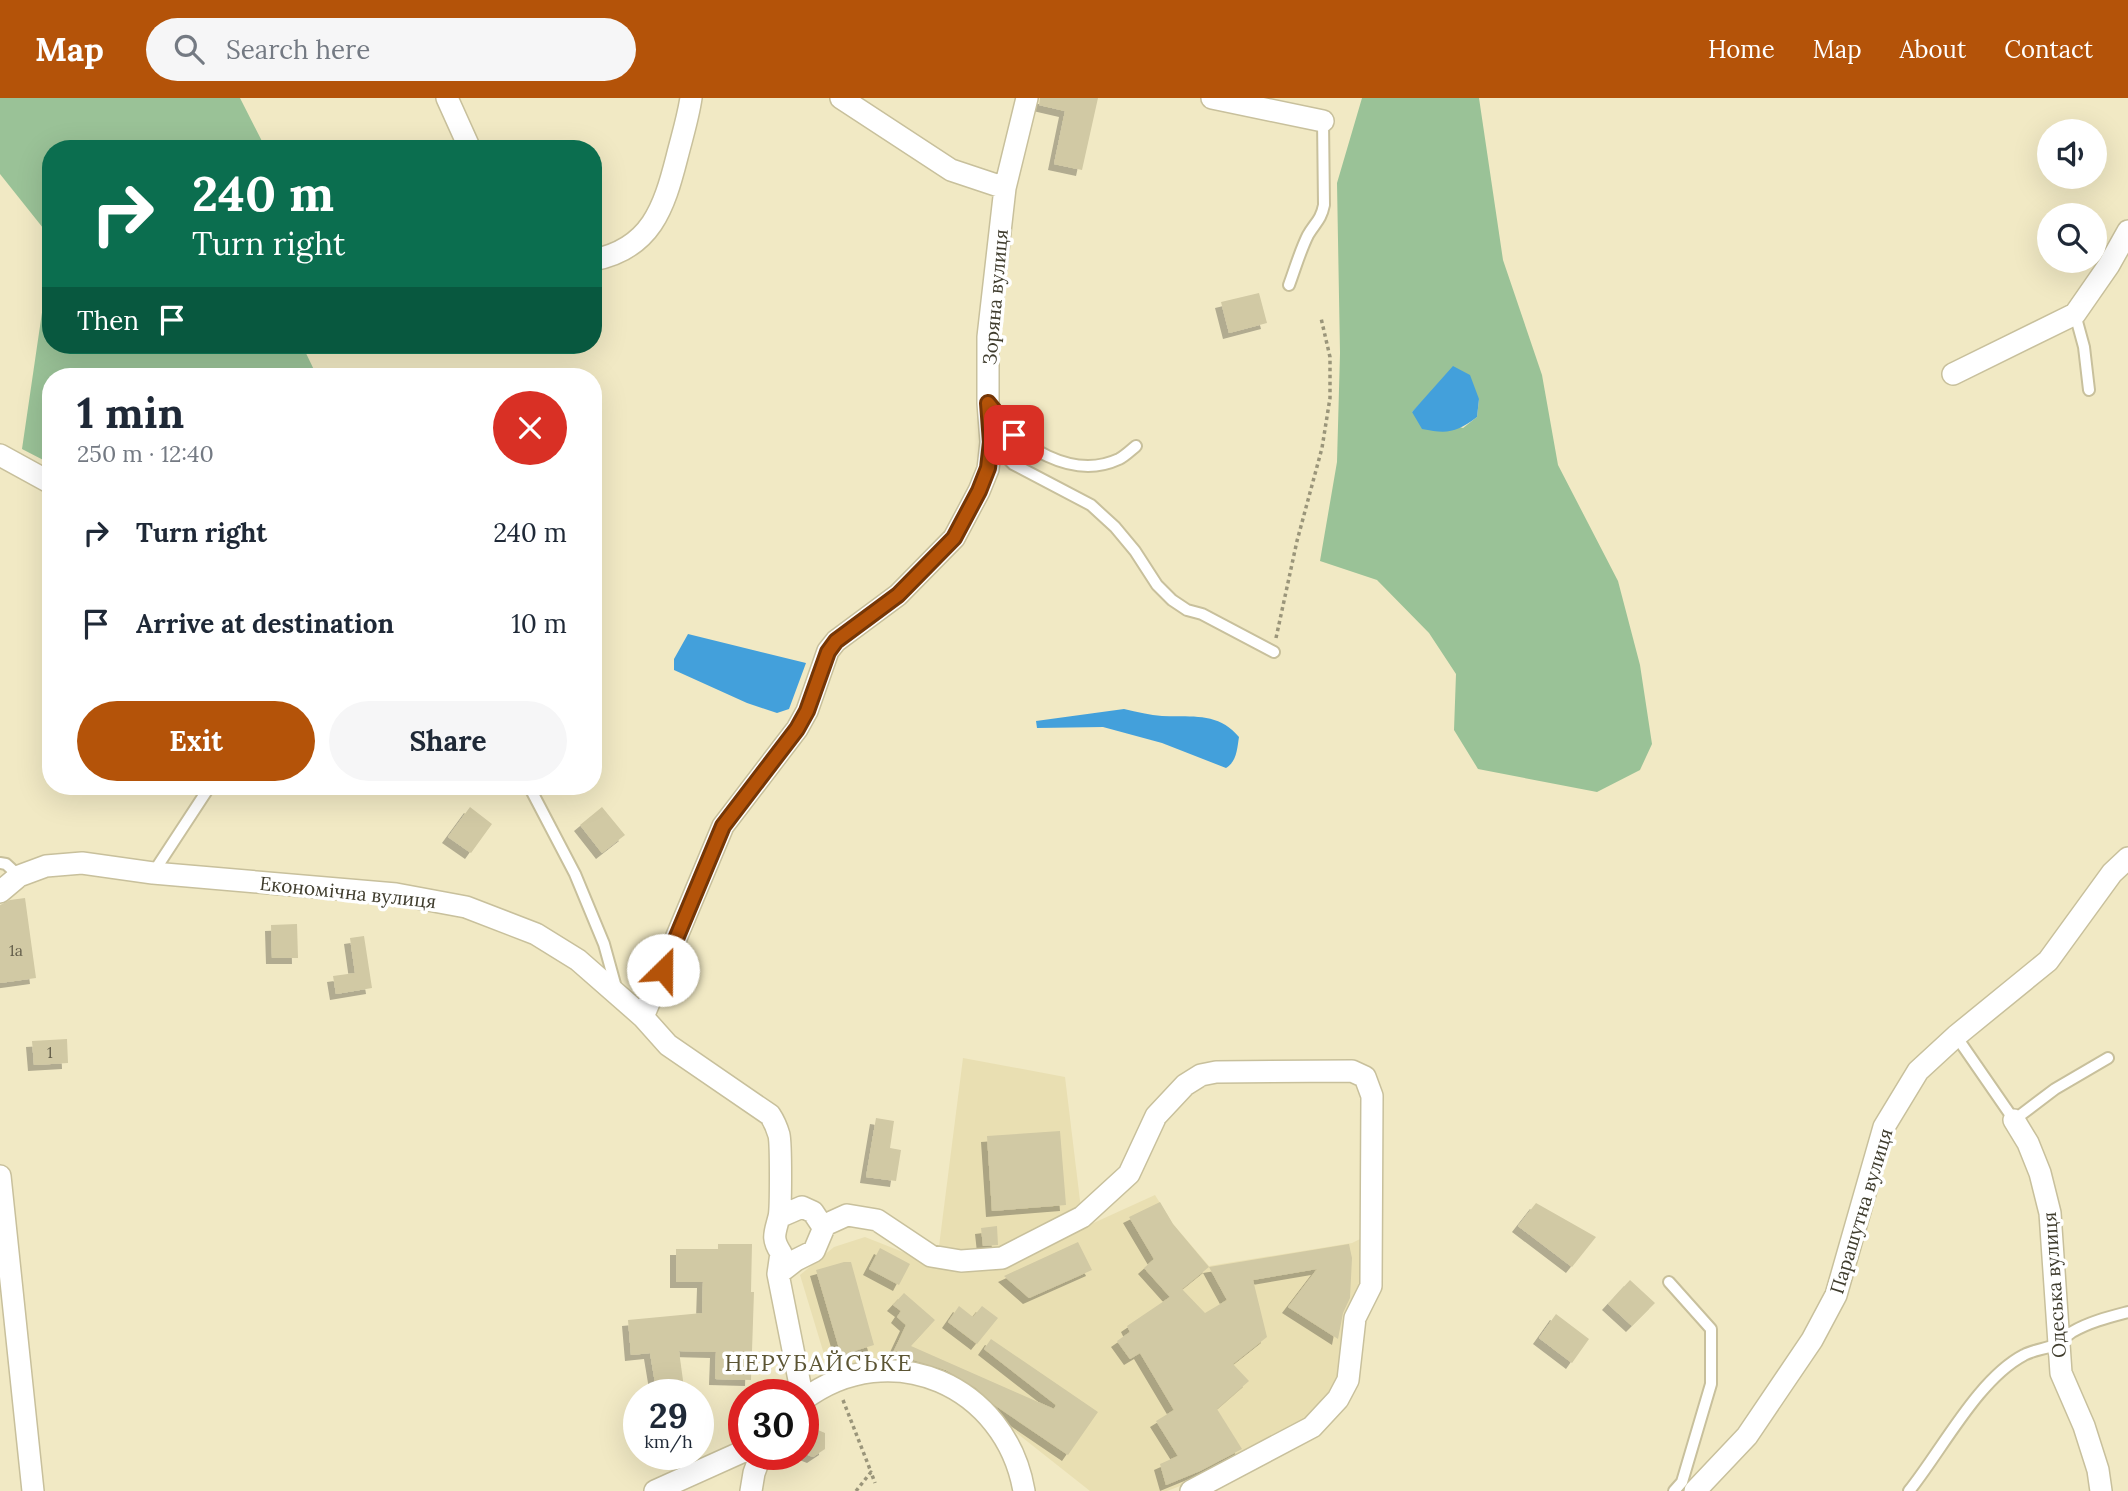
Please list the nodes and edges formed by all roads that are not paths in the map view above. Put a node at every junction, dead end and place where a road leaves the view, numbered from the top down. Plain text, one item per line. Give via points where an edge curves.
1 (447, 98) edge
2 (691, 98) edge
3 (841, 98) edge
4 (1027, 98) edge
5 (1212, 98) edge
6 (1323, 121) joint
7 (466, 140) edge
8 (1005, 188) junction
9 (2128, 231) edge
10 (602, 259) edge
11 (1289, 285) dead end
12 (2075, 314) junction
13 (1953, 374) dead end
14 (2089, 390) dead end
15 (988, 403) junction
16 (991, 442) junction
17 (1136, 446) dead end
18 (0, 455) edge
19 (42, 478) edge
20 (1274, 652) road end
21 (204, 795) edge
22 (534, 795) edge
23 (2128, 858) edge
24 (0, 863) edge
25 (153, 873) junction
26 (19, 876) junction
27 (0, 892) edge
28 (618, 995) junction
29 (643, 1017) junction
30 (1956, 1036) junction
31 (2108, 1058) dead end
32 (2014, 1120) junction
33 (0, 1176) edge
34 (779, 1217) junction
35 (825, 1225) junction
36 (785, 1262) junction
37 (1669, 1282) dead end
38 (2128, 1312) edge
39 (2057, 1344) junction
40 (800, 1379) edge
41 (819, 1389) edge
42 (728, 1458) edge
43 (755, 1470) edge
44 (33, 1491) edge
45 (655, 1491) edge
46 (751, 1491) edge
47 (1024, 1491) edge
48 (1191, 1491) edge
49 (1674, 1491) edge
50 (1695, 1491) edge
51 (1909, 1491) edge
52 (2101, 1491) edge

1 - 7 street
2 - 10 street via 659,213 645,234 626,250
3 - 8 street via 951,170
4 - 8 street, Зоряна вулиця
5 - 6 street
6 - 11 lane via 1324,205
8 - 15 street, Зоряна вулиця via 988,337
9 - 12 street
12 - 13 street
12 - 14 lane
15 - 16 street, Зоряна вулиця
15 - 17 lane via 1014,435 1056,460 1101,465 1120,459
16 - 20 lane via 1013,464 1091,505 1115,527 1172,600
16 - 29 street, Зоряна вулиця via 984,480 954,538 898,595 828,652 797,729 723,826
18 - 19 street
21 - 25 lane
22 - 28 lane via 575,874 604,944
23 - 30 street, Парашутна вулиця via 2048,961
24 - 26 lane
25 - 26 street, Економічна вулиця via 82,863 46,866
25 - 28 street, Економічна вулиця via 396,894 466,907 537,934 578,960
26 - 27 street, Економічна вулиця
28 - 29 street, Економічна вулиця
29 - 34 street, Економічна вулиця via 668,1045 770,1115 779,1137
30 - 32 lane
30 - 50 street, Парашутна вулиця via 1918,1071 1884,1127 1836,1295 1812,1340 1747,1436
31 - 32 lane
32 - 39 street, Одеська вулиця via 2040,1173 2050,1213
33 - 44 street
34 - 35 street via 802,1206
34 - 36 street, Економічна вулиця via 775,1244
35 - 36 street via 814,1251
35 - 48 street via 847,1215 877,1220 930,1256 961,1261 1002,1258 1082,1217 1129,1174 1156,1116 1185,1085 1201,1076 1216,1072 1352,1071 1365,1077 1372,1096 1371,1286 1355,1318 1348,1380 1338,1399 1312,1427
36 - 40 street, Економічна вулиця
37 - 49 lane via 1711,1329 1711,1384 1682,1482
38 - 39 lane via 2089,1324
39 - 51 lane via 2024,1355 1998,1374
39 - 52 street, Одеська вулиця via 2061,1373 2084,1426
41 - 47 street via 869,1372 895,1371 947,1384 972,1400 999,1427 1015,1456
42 - 45 street
43 - 46 street

